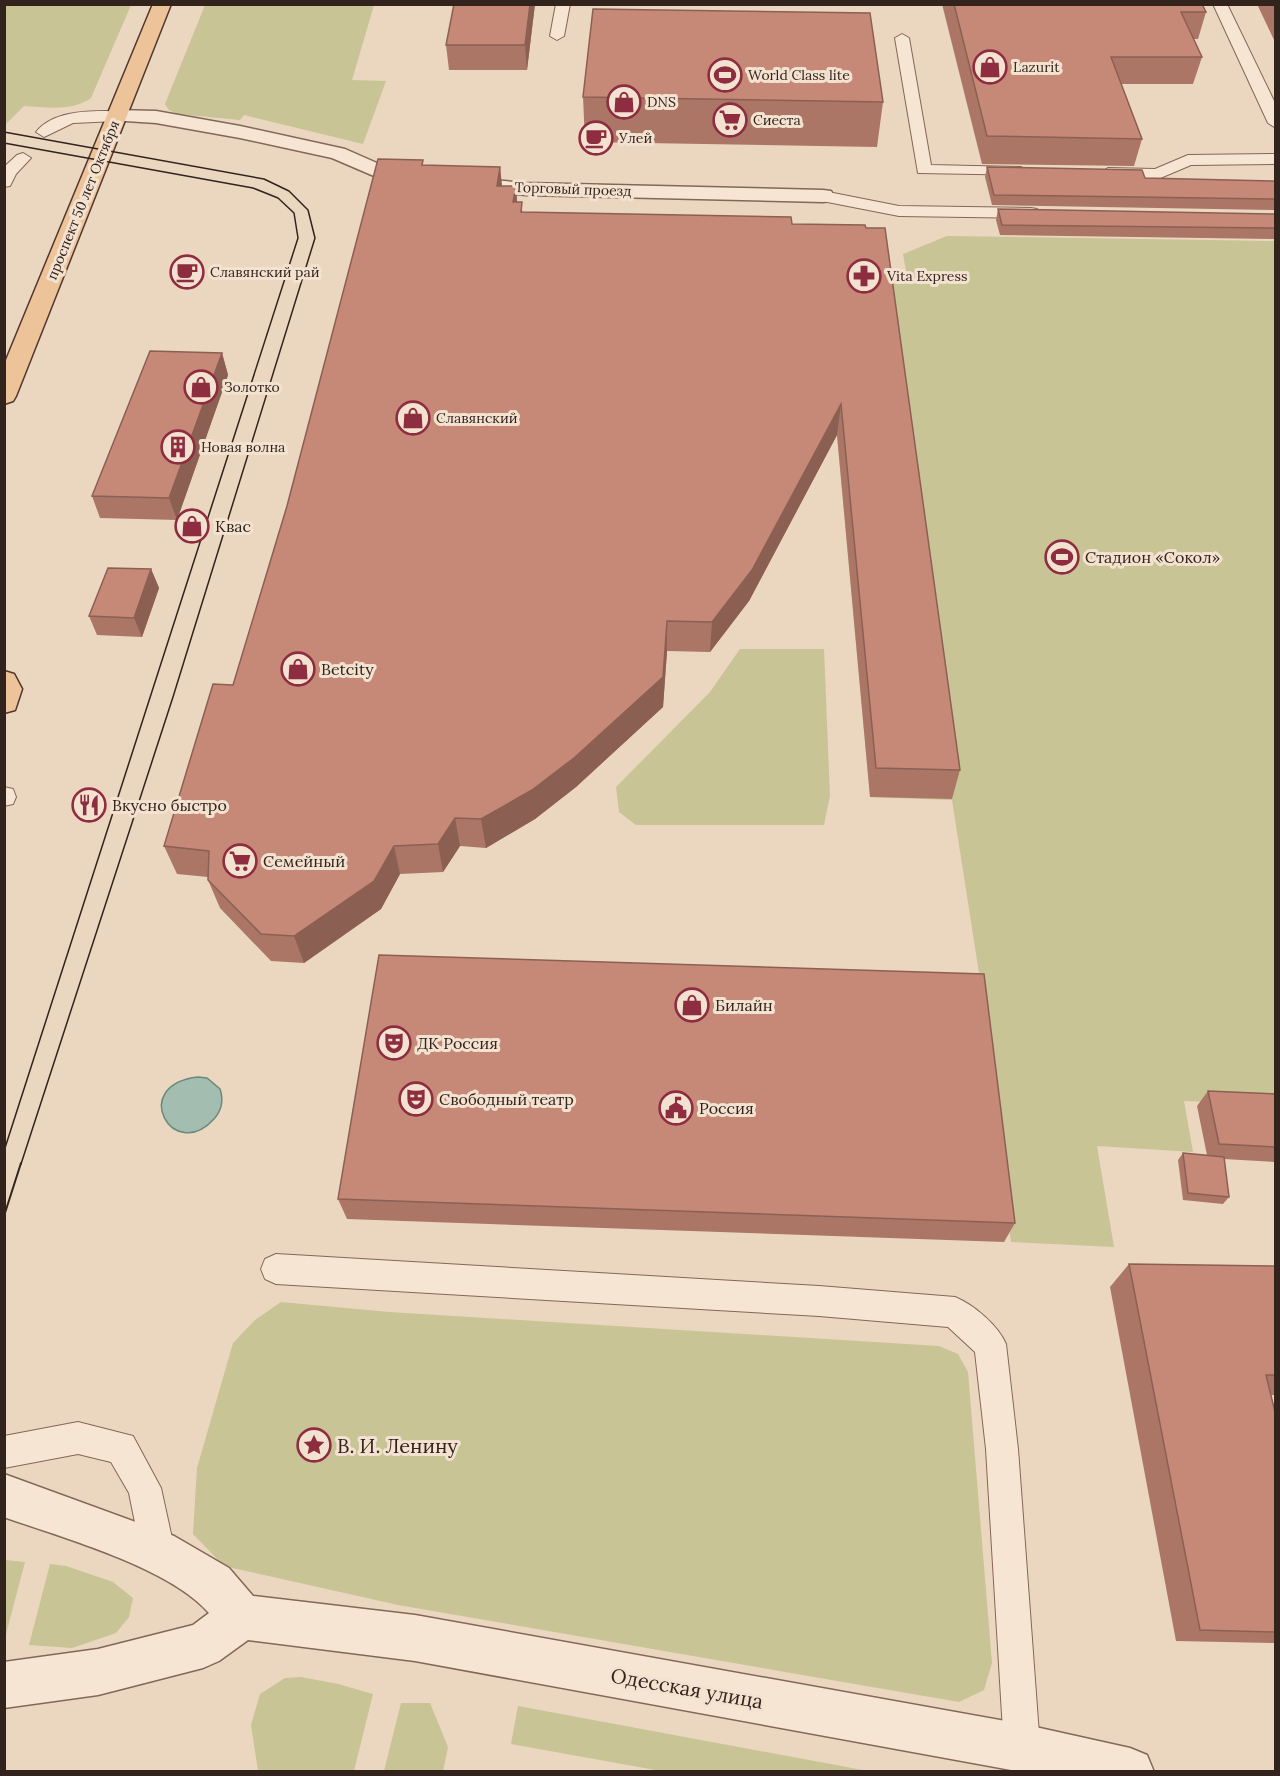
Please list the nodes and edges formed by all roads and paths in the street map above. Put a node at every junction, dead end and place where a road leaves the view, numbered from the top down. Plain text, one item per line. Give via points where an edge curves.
1 (162, 4) edge
2 (563, 4) edge
3 (1220, 4) edge
4 (557, 36) dead end
5 (902, 38) dead end
6 (117, 116) junction
7 (1275, 123) edge
8 (44, 132) dead end
9 (4, 159) edge
10 (1275, 159) edge
11 (1041, 172) edge
12 (1088, 173) edge
13 (4, 182) edge
14 (823, 196) joint
15 (1052, 213) edge
16 (4, 396) edge
17 (4, 682) edge
18 (4, 702) edge
19 (276, 1269) dead end
20 (4, 1452) edge
21 (4, 1495) edge
22 (158, 1552) junction
23 (242, 1617) junction
24 (4, 1685) edge
25 (1022, 1748) junction
26 (1130, 1772) edge

1 - 6 main road, проспект 50 лет Октября
2 - 4 lane
3 - 7 lane
5 - 11 lane via 924,171
6 - 8 lane via 76,117 56,122
6 - 14 street, Торговый проезд via 156,117 240,132 338,153 381,173 440,181 526,189
6 - 16 main road, проспект 50 лет Октября
9 - 13 lane via 25,156
10 - 12 lane via 1188,160 1158,174
14 - 15 lane via 899,211
17 - 18 main road
19 - 25 lane via 955,1312 990,1344 1002,1449
20 - 22 lane via 78,1438 121,1448 144,1488
21 - 22 street
22 - 23 street via 213,1584
23 - 24 street via 203,1646 98,1672
23 - 25 street, Одесская улица via 415,1638
25 - 26 street, Одесская улица

